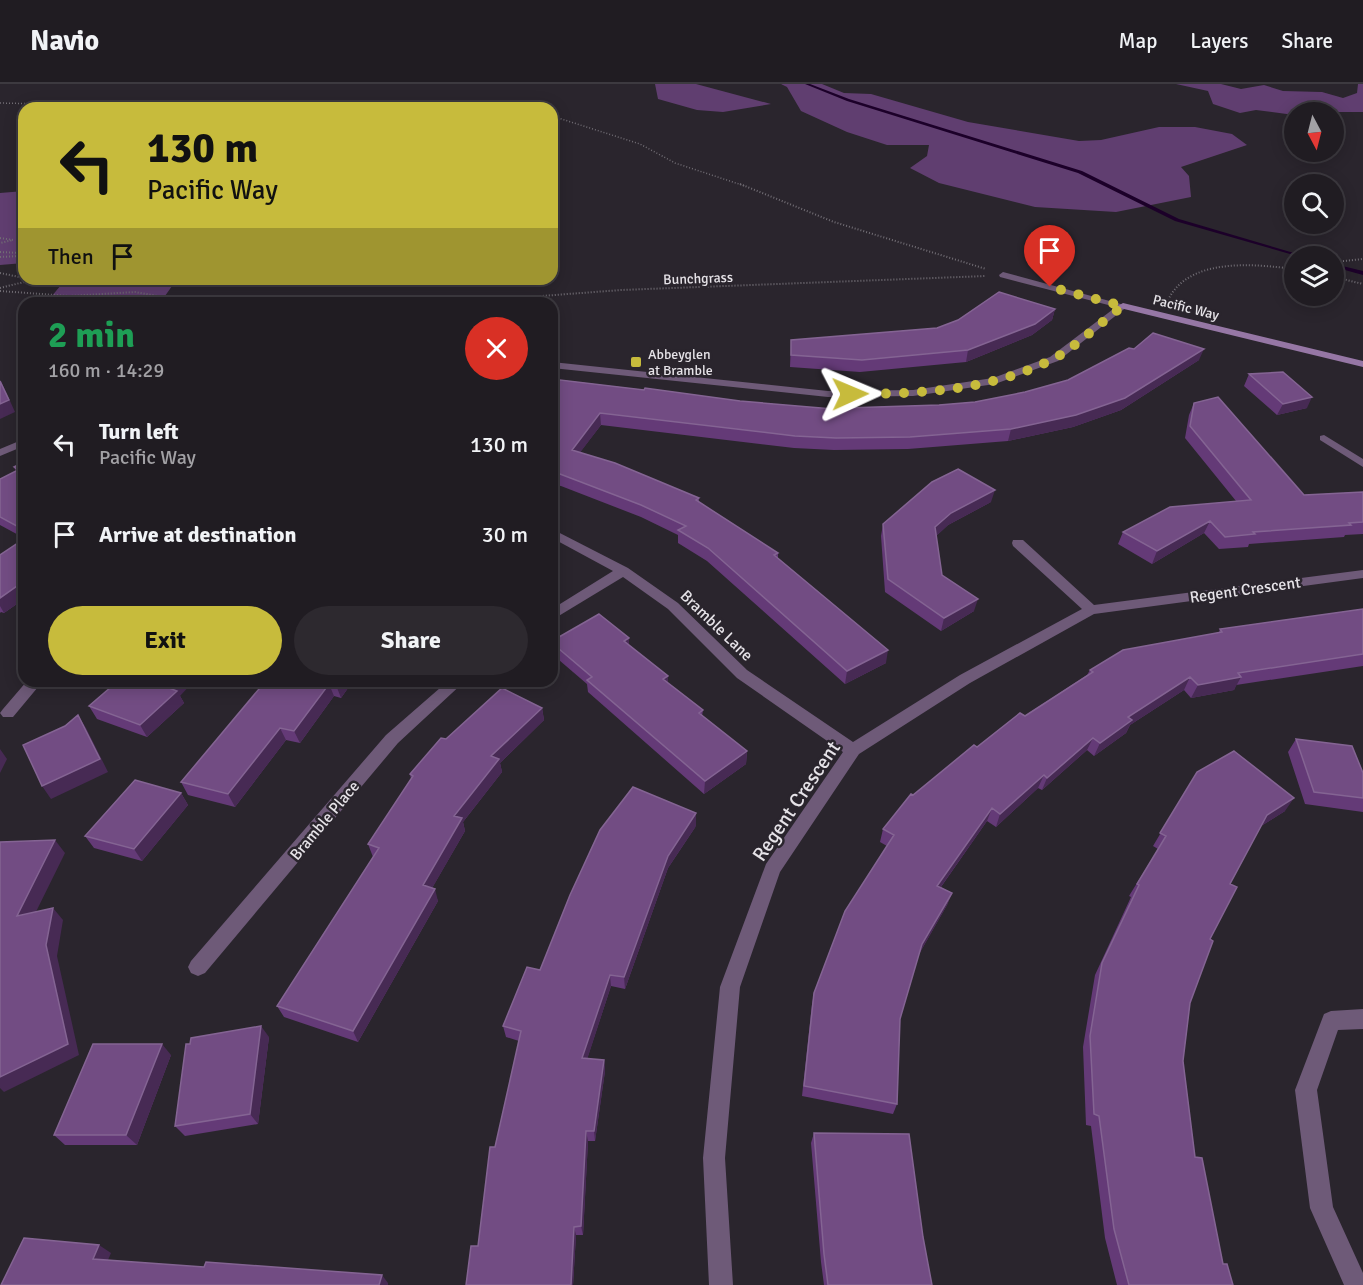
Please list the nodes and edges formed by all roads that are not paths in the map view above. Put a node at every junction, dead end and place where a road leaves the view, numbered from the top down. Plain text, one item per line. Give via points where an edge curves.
1 (1004, 275) road end
2 (1123, 306) junction
3 (1363, 364) edge
4 (558, 366) edge
5 (1324, 438) dead end
6 (18, 445) edge
7 (0, 453) edge
8 (1363, 464) edge
9 (558, 536) edge
10 (1018, 543) dead end
11 (623, 571) junction
12 (1363, 574) edge
13 (1091, 610) junction
14 (558, 611) edge
15 (31, 687) edge
16 (451, 687) edge
17 (8, 713) dead end
18 (853, 750) junction
19 (198, 967) dead end
20 (1363, 1019) edge
21 (721, 1285) edge
22 (1356, 1285) edge

1 - 2 street, Pacific Way
2 - 3 street, Pacific Way
2 - 4 street via 1054,359 995,381 913,393 828,394
5 - 8 street
6 - 7 street
9 - 11 street, Bramble Lane
10 - 13 street
11 - 14 street
11 - 18 street, Bramble Lane via 673,606 742,674
12 - 13 street, Regent Crescent
13 - 18 street, Regent Crescent via 965,679
15 - 17 street
16 - 19 street, Bramble Place via 392,739
18 - 21 street, Regent Crescent via 772,868 730,987 714,1158
20 - 22 street via 1330,1021 1306,1090 1322,1208

